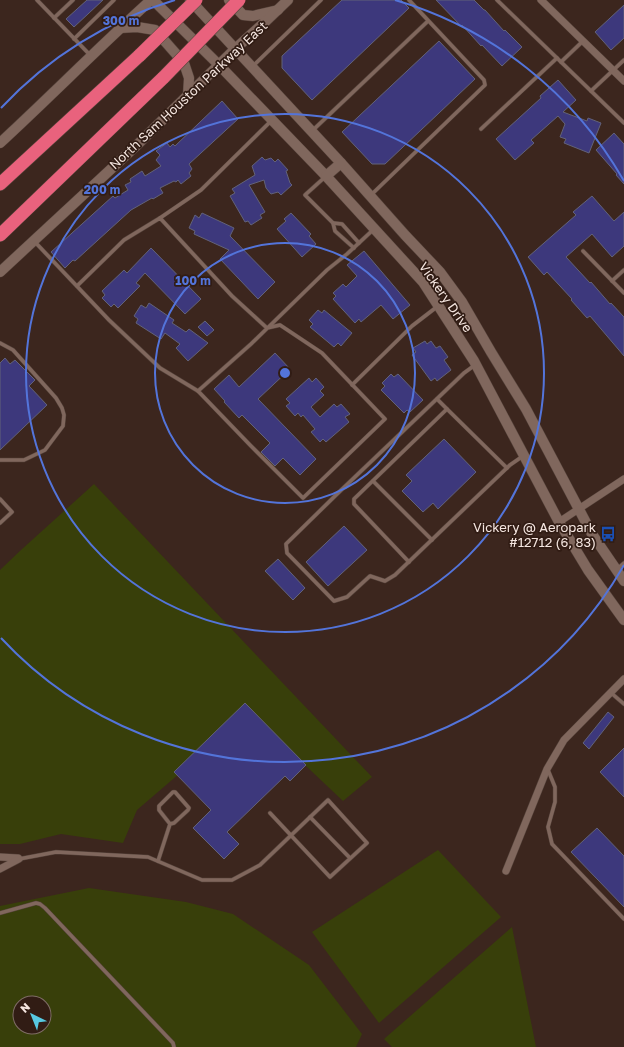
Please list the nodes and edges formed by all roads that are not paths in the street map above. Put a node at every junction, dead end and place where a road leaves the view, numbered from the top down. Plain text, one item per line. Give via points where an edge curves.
1 (37, 0) edge
2 (73, 0) edge
3 (114, 0) edge
4 (152, 0) edge
5 (190, 0) edge
6 (196, 0) edge
7 (229, 0) edge
8 (239, 0) edge
9 (288, 0) edge
10 (321, 0) edge
11 (408, 0) edge
12 (497, 0) edge
13 (541, 0) edge
14 (278, 10) junction
15 (54, 18) junction
16 (428, 21) junction
17 (120, 28) junction
18 (74, 39) junction
19 (583, 40) junction
20 (235, 49) junction
21 (92, 56) junction
22 (557, 58) junction
23 (624, 60) edge
24 (561, 62) junction
25 (219, 65) junction
26 (252, 67) junction
27 (614, 70) junction
28 (624, 81) edge
29 (591, 91) junction
30 (188, 96) junction
31 (272, 120) junction
32 (624, 122) edge
33 (481, 129) dead end
34 (312, 131) junction
35 (0, 143) edge
36 (341, 163) junction
37 (326, 176) junction
38 (0, 184) edge
39 (370, 196) junction
40 (160, 218) junction
41 (333, 223) junction
42 (375, 228) junction
43 (1, 235) edge
44 (33, 240) junction
45 (359, 243) junction
46 (354, 248) junction
47 (583, 251) dead end
48 (624, 270) edge
49 (0, 272) edge
50 (612, 281) junction
51 (77, 286) junction
52 (624, 293) edge
53 (439, 306) junction
54 (267, 328) junction
55 (0, 343) edge
56 (491, 352) junction
57 (475, 363) junction
58 (352, 385) junction
59 (198, 391) junction
60 (437, 399) junction
61 (447, 409) junction
62 (524, 455) junction
63 (0, 460) edge
64 (507, 468) junction
65 (624, 479) edge
66 (373, 480) junction
67 (0, 499) edge
68 (578, 510) junction
69 (559, 522) junction
70 (0, 523) edge
71 (432, 540) junction
72 (410, 562) junction
73 (620, 567) edge
74 (624, 581) edge
75 (624, 620) edge
76 (624, 679) edge
77 (610, 692) junction
78 (624, 704) edge
79 (547, 769) junction
80 (270, 813) dead end
81 (310, 817) junction
82 (170, 824) junction
83 (291, 836) junction
84 (0, 857) edge
85 (19, 858) junction
86 (350, 858) junction
87 (158, 861) junction
88 (0, 869) edge
89 (506, 871) dead end
90 (0, 913) edge
91 (624, 919) edge
92 (174, 1047) edge

1 - 15 lane
2 - 15 lane
3 - 18 lane
4 - 17 main road
4 - 25 main road, Vickery Drive
5 - 20 main road, Vickery Drive
6 - 38 highway, bridge
7 - 14 main road via 243,15 253,16
8 - 43 highway, bridge via 164,77
9 - 14 main road, North Sam Houston Parkway East
10 - 26 lane
11 - 16 lane
12 - 22 lane
13 - 19 street
14 - 20 main road, North Sam Houston Parkway East
15 - 18 lane
16 - 34 lane
16 - 39 lane via 484,80 484,85
17 - 21 main road
17 - 30 main road via 137,26 154,30 184,63 189,78
18 - 21 lane
19 - 24 lane
19 - 27 street
20 - 25 main road, North Sam Houston Parkway East
20 - 26 main road, Vickery Drive
21 - 35 main road
22 - 24 lane
22 - 33 lane
23 - 27 lane
24 - 29 lane
25 - 30 main road, North Sam Houston Parkway East
25 - 31 main road, Vickery Drive
26 - 34 main road, Vickery Drive
27 - 28 street
27 - 29 lane
29 - 32 lane
30 - 44 main road, North Sam Houston Parkway East
31 - 37 main road, Vickery Drive
31 - 40 lane via 201,190
34 - 36 main road, Vickery Drive
36 - 37 main road
36 - 39 main road, Vickery Drive
37 - 41 lane via 305,195
37 - 42 main road, Vickery Drive
39 - 56 main road, Vickery Drive via 440,272 462,302
40 - 51 lane via 124,240
40 - 54 lane via 232,296
41 - 45 lane via 342,224
41 - 46 lane via 335,231
42 - 45 lane
42 - 53 main road, Vickery Drive via 423,282
44 - 49 main road, North Sam Houston Parkway East
44 - 51 lane
45 - 46 lane
46 - 54 lane via 327,270
47 - 50 lane
48 - 50 lane
50 - 52 lane
51 - 59 lane via 160,368
53 - 57 main road, Vickery Drive
53 - 58 lane via 412,326
54 - 58 lane via 280,325 322,354
54 - 59 lane
55 - 63 lane via 13,350 51,392 64,415 63,426 45,450 24,460
56 - 57 main road
56 - 68 main road, Vickery Drive via 526,409
57 - 60 lane
57 - 62 main road, Vickery Drive
58 - 59 lane via 385,419 303,498
60 - 61 lane
60 - 72 lane via 286,544 287,553 334,601 347,597 370,576 385,581
61 - 64 lane
61 - 66 lane
62 - 64 lane
62 - 69 main road, Vickery Drive
64 - 71 lane
65 - 68 street
66 - 71 lane
66 - 72 lane via 354,499 354,504
67 - 70 lane via 12,512
68 - 69 street
68 - 73 main road, Vickery Drive via 592,534
69 - 75 main road, Vickery Drive via 588,570
71 - 72 lane
73 - 74 main road, Vickery Drive
76 - 77 street
77 - 78 lane
77 - 79 street via 564,740
79 - 89 street
79 - 91 lane via 555,787 555,802 548,826 552,844
80 - 83 lane
81 - 83 lane
81 - 86 lane
81 - 86 lane via 328,800 367,843
82 - 82 lane via 159,810 159,806 176,792 189,808
82 - 87 lane
83 - 86 lane via 330,877
83 - 87 lane via 260,865 232,880 202,880
84 - 85 street
85 - 87 lane via 56,852 148,857
85 - 88 street
90 - 92 lane via 40,904 173,1043

